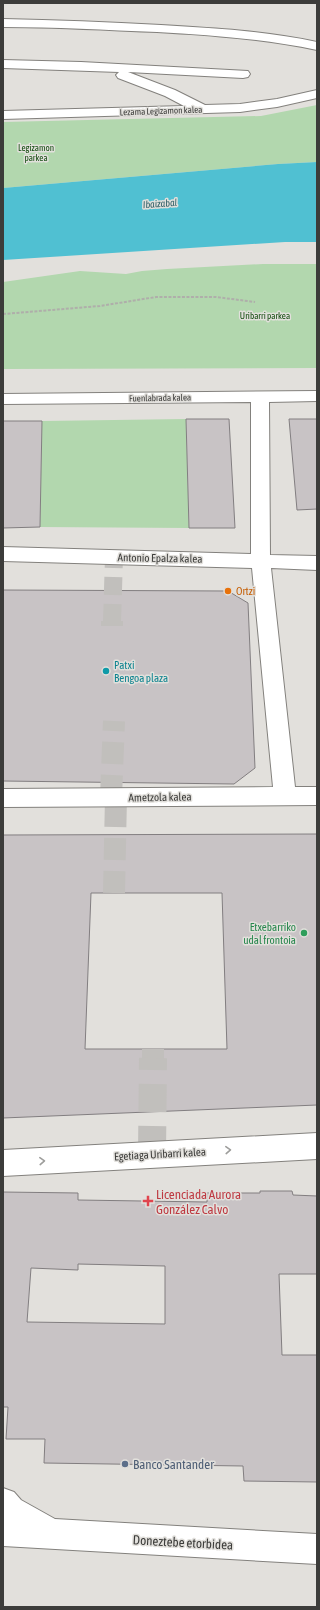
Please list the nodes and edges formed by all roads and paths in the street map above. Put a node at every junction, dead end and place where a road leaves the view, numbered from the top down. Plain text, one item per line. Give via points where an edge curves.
1 (3, 23) edge
2 (317, 46) edge
3 (3, 64) edge
4 (81, 66) junction
5 (243, 74) dead end
6 (317, 94) edge
7 (203, 109) junction
8 (3, 115) edge
9 (255, 302) dead end
10 (3, 314) edge
11 (317, 396) edge
12 (260, 397) junction
13 (3, 399) edge
14 (3, 554) edge
15 (261, 561) junction
16 (317, 563) edge
17 (285, 795) junction
18 (317, 796) edge
19 (3, 798) edge
20 (317, 1146) edge
21 (3, 1163) edge
22 (3, 1503) edge
23 (3, 1531) edge
24 (49, 1532) junction
25 (317, 1549) edge

1 - 2 street via 90,24 225,32
3 - 4 street
4 - 5 street
4 - 7 street via 132,78
6 - 7 street, Lezama Legizamon kalea via 240,108
7 - 8 street, Lezama Legizamon kalea
9 - 10 path via 216,297 156,297 100,306
11 - 12 street, Fuenlabrada kalea
12 - 13 street, Fuenlabrada kalea
12 - 15 street
14 - 15 street, Antonio Epalza kalea
15 - 16 street, Antonio Epalza kalea
15 - 17 street
17 - 18 street, Ametzola kalea
17 - 19 street, Ametzola kalea
21 -> 20 street, Egetiaga Uribarri kalea
22 - 24 street, Doneztebe etorbidea via 10,1511
23 - 24 street, Doneztebe etorbidea
24 - 25 street, Doneztebe etorbidea via 106,1538

